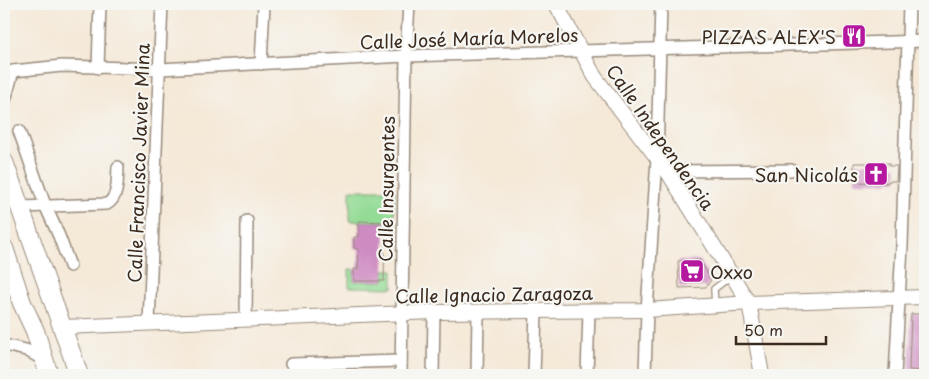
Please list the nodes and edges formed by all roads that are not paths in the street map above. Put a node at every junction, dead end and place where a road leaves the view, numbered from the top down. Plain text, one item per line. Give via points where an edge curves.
1 (100, 4) edge
2 (162, 4) edge
3 (264, 4) edge
4 (409, 4) edge
5 (556, 4) edge
6 (661, 4) edge
7 (909, 4) edge
8 (925, 41) edge
9 (908, 42) junction
10 (661, 49) junction
11 (581, 52) junction
12 (406, 56) junction
13 (261, 64) junction
14 (9, 68) edge
15 (98, 68) junction
16 (160, 69) junction
17 (4, 104) edge
18 (19, 131) dead end
19 (657, 159) junction
20 (4, 162) edge
21 (118, 167) dead end
22 (792, 170) dead end
23 (667, 171) junction
24 (45, 206) junction
25 (20, 207) junction
26 (247, 221) dead end
27 (4, 248) edge
28 (70, 266) dead end
29 (11, 270) junction
30 (732, 275) junction
31 (4, 287) edge
32 (898, 297) junction
33 (925, 297) edge
34 (749, 303) junction
35 (715, 305) junction
36 (647, 310) junction
37 (536, 311) junction
38 (588, 311) junction
39 (434, 312) junction
40 (478, 312) junction
41 (402, 314) junction
42 (246, 319) junction
43 (149, 323) junction
44 (62, 327) junction
45 (4, 345) edge
46 (401, 361) junction
47 (291, 364) dead end
48 (46, 368) edge
49 (80, 375) edge
50 (400, 375) edge
51 (433, 375) edge
52 (477, 375) edge
53 (534, 375) edge
54 (587, 375) edge
55 (645, 375) edge
56 (762, 375) edge
57 (895, 375) edge

1 - 15 street
2 - 16 street, Calle Francisco Javier Mina
3 - 13 street
4 - 12 street, Calle Insurgentes
5 - 11 street, Calle Independencia
6 - 10 street
7 - 9 street
8 - 9 street, Calle José María Morelos
9 - 10 street, Calle José María Morelos
9 - 32 street
10 - 11 street, Calle José María Morelos
10 - 19 street
11 - 12 street, Calle José María Morelos
11 - 19 street, Calle Independencia via 595,77
12 - 13 street, Calle José María Morelos
12 - 41 street, Calle Insurgentes
13 - 16 street, Calle José María Morelos
14 - 15 street, Calle José María Morelos
14 - 17 street
15 - 16 street, Calle José María Morelos
16 - 43 street, Calle Francisco Javier Mina
18 - 24 street
19 - 23 street, Calle Independencia
19 - 36 street
20 - 25 highway
21 - 24 street via 115,196 107,204
22 - 23 street
23 - 30 street, Calle Independencia
24 - 25 street
24 - 28 street
25 - 44 highway
26 - 42 street
27 - 29 highway
29 - 31 street
29 - 48 highway
30 - 34 street, Calle Independencia
30 - 35 lane via 714,289
32 - 33 street, Calle Ignacio Zaragoza
32 - 34 street, Calle Ignacio Zaragoza
32 - 57 street
34 - 35 street, Calle Ignacio Zaragoza
34 - 56 street, Calle Independencia
35 - 36 street, Calle Ignacio Zaragoza
36 - 38 street, Calle Ignacio Zaragoza
36 - 55 street
37 - 38 street, Calle Ignacio Zaragoza
37 - 40 street, Calle Ignacio Zaragoza
37 - 53 street
38 - 54 street
39 - 40 street, Calle Ignacio Zaragoza
39 - 41 street, Calle Ignacio Zaragoza
39 - 51 street
40 - 52 street
41 - 42 street, Calle Ignacio Zaragoza
41 - 46 street, Calle Insurgentes
42 - 43 street, Calle Ignacio Zaragoza
43 - 44 street, Calle Ignacio Zaragoza
44 - 49 highway
45 - 48 street via 26,350
46 - 47 street
46 - 50 street, Calle Insurgentes

